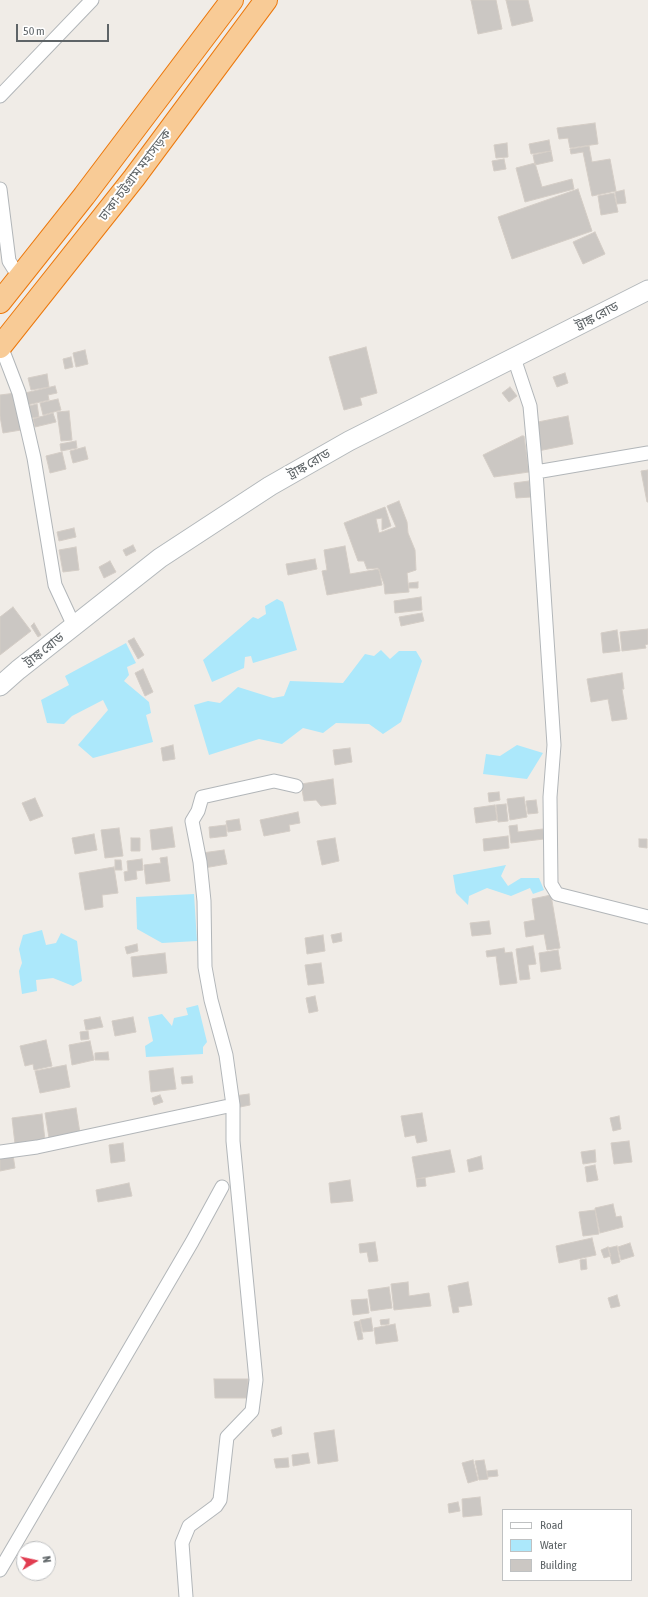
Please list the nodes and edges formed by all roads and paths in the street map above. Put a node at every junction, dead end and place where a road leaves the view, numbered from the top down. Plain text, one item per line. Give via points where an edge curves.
1 (92, 0) edge
2 (232, 0) edge
3 (266, 0) edge
4 (0, 96) edge
5 (0, 189) edge
6 (19, 277) junction
7 (648, 290) edge
8 (0, 302) edge
9 (0, 347) edge
10 (514, 358) junction
11 (648, 453) edge
12 (536, 472) junction
13 (74, 626) junction
14 (0, 686) edge
15 (296, 786) dead end
16 (648, 917) edge
17 (233, 1106) junction
18 (0, 1152) edge
19 (222, 1187) dead end
20 (0, 1570) edge
21 (186, 1597) edge

1 - 4 street
2 - 6 highway via 84,196
3 - 9 highway, ঢাকা-চট্টগ্রাম মহাসড়ক via 134,178
5 - 6 street via 9,261
6 - 8 highway
7 - 10 main road, ট্রাঙ্ক রোড
9 - 13 street via 19,393 34,458 55,586
10 - 12 street via 530,406
10 - 13 main road, ট্রাঙ্ক রোড via 349,442 270,486 160,558
11 - 12 street
12 - 16 street via 554,745 550,797 551,884 557,894
13 - 14 main road, ট্রাঙ্ক রোড
15 - 17 street via 274,781 202,797 192,821 204,901 205,967 226,1055
17 - 18 street via 36,1147
17 - 21 street via 233,1141 256,1380 252,1411 227,1436 220,1500 216,1506 189,1526 182,1543
19 - 20 street

